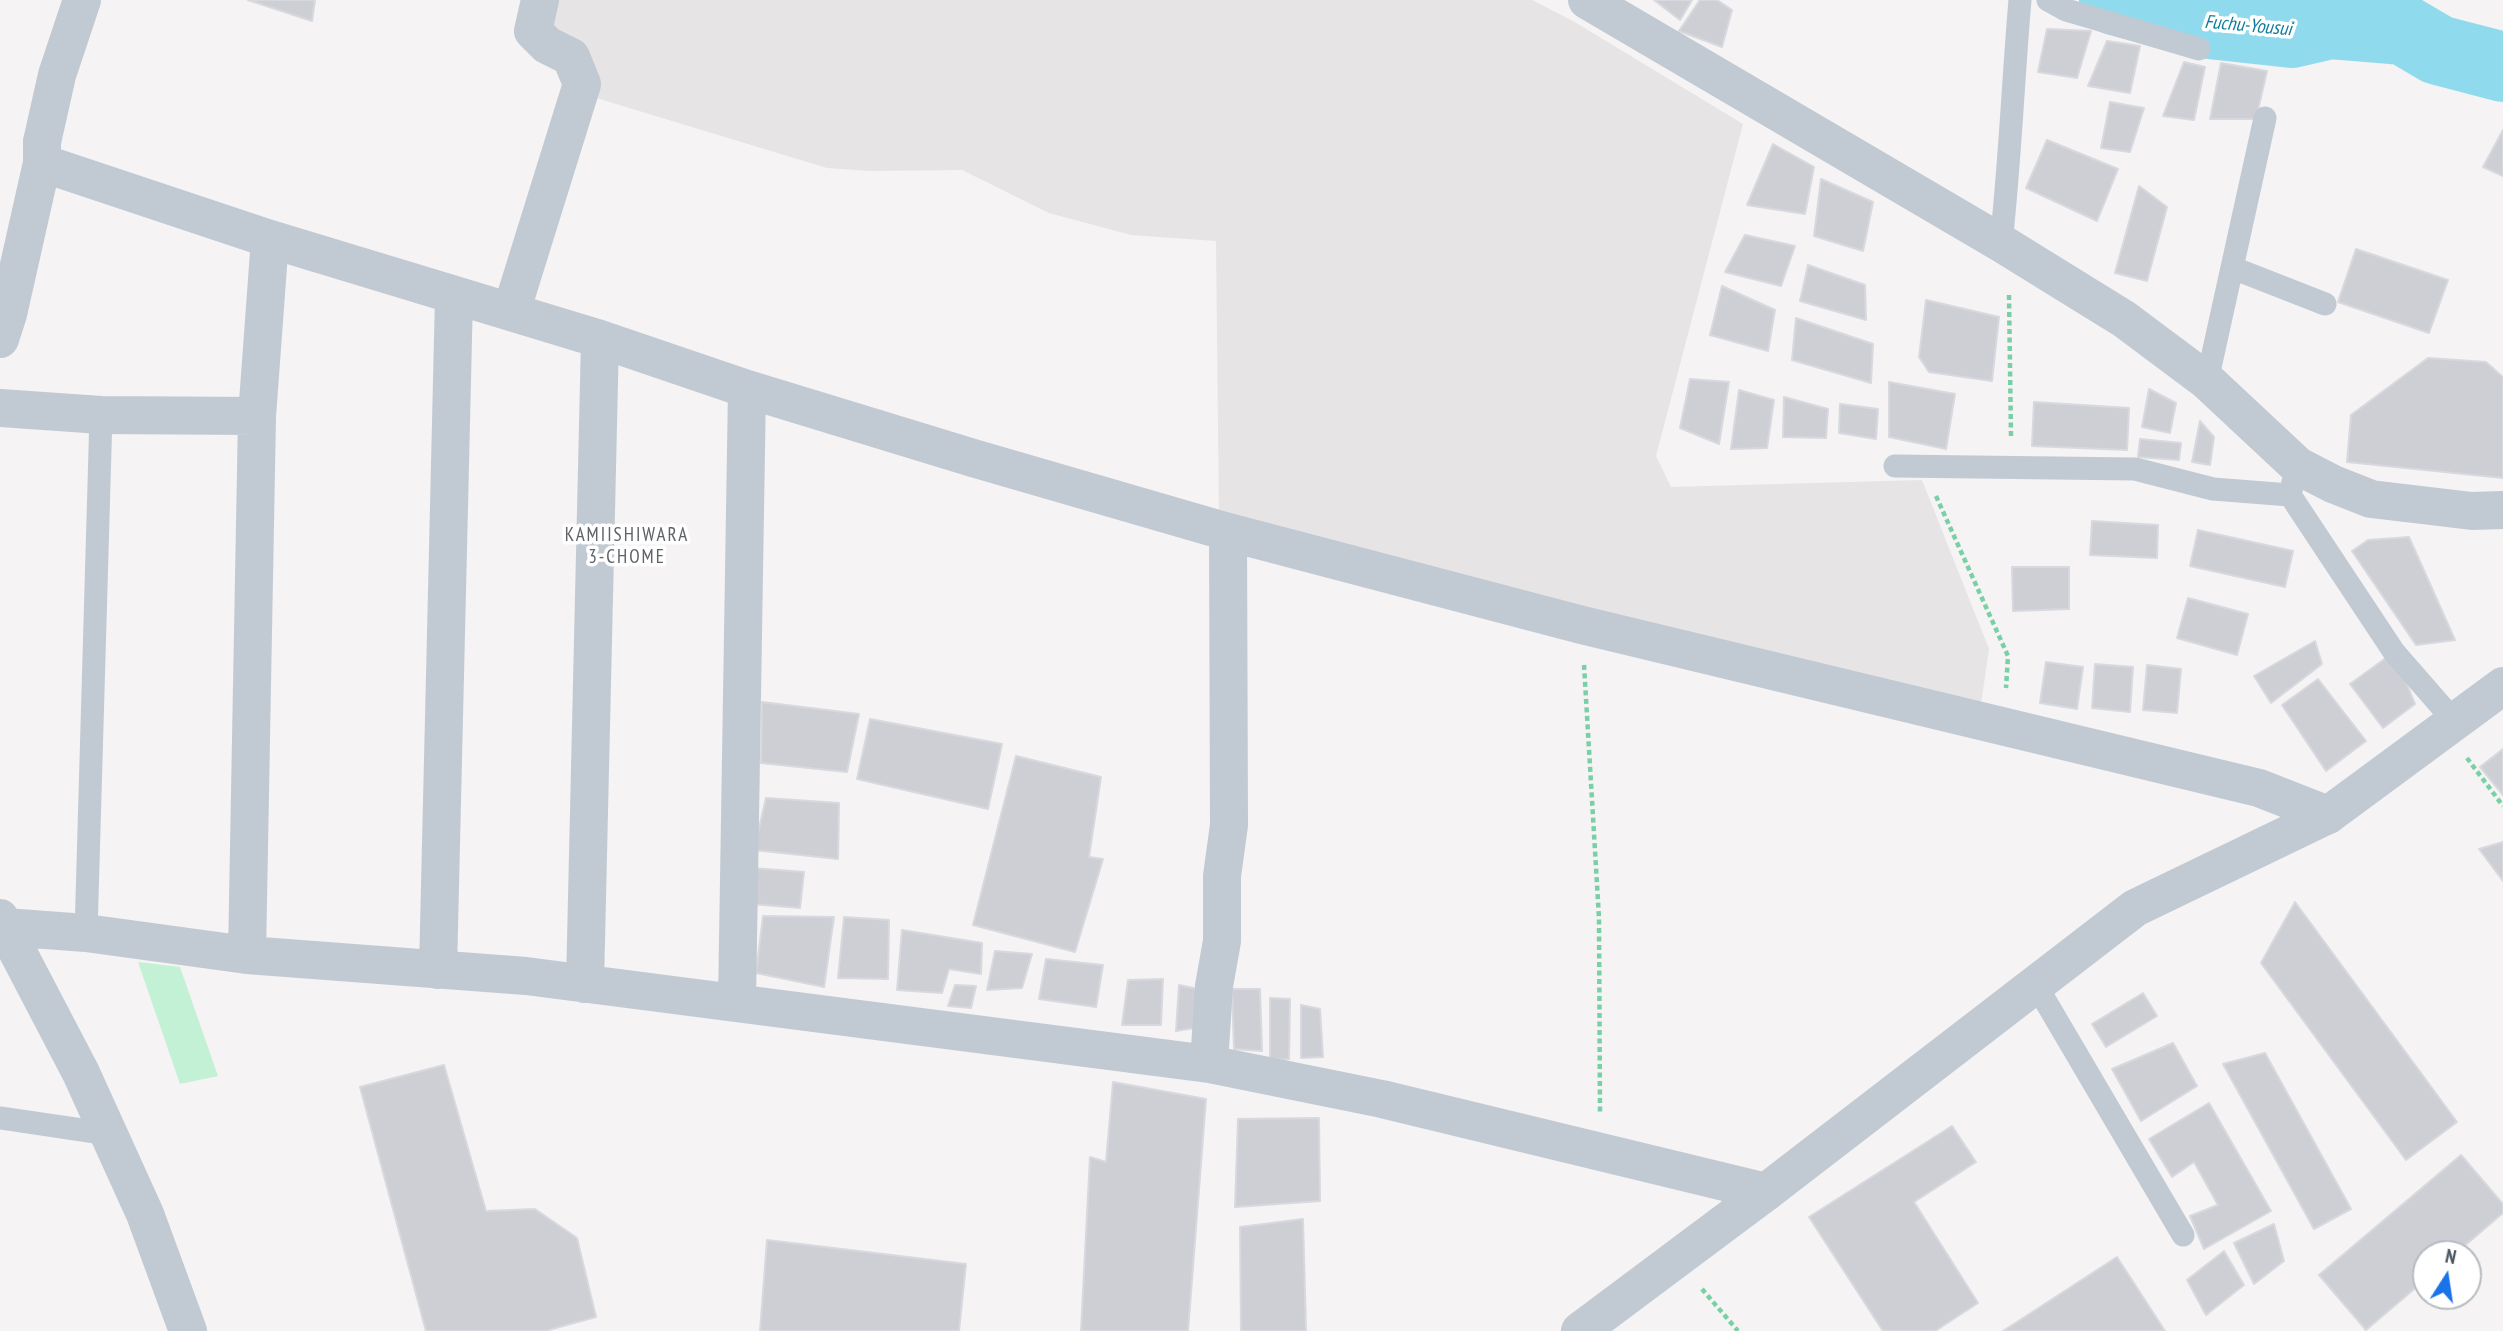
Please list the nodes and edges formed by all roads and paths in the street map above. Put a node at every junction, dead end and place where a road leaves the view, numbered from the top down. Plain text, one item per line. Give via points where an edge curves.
1 (82, 0) edge
2 (540, 0) edge
3 (2020, 0) edge
4 (2048, 0) edge
5 (1611, 6) edge
6 (2199, 49) dead end
7 (2265, 118) dead end
8 (42, 152) junction
9 (270, 239) junction
10 (2005, 245) junction
11 (2233, 268) junction
12 (454, 296) junction
13 (2325, 303) dead end
14 (510, 312) junction
15 (0, 339) edge
16 (600, 339) junction
17 (2207, 381) junction
18 (747, 389) junction
19 (0, 408) edge
20 (101, 415) junction
21 (257, 416) junction
22 (1895, 466) dead end
23 (1923, 467) junction
24 (2017, 468) junction
25 (2294, 480) junction
26 (2503, 510) edge
27 (1228, 532) junction
28 (1582, 625) junction
29 (2503, 686) edge
30 (2450, 726) junction
31 (2000, 727) junction
32 (2503, 806) edge
33 (2328, 815) junction
34 (3, 922) edge
35 (86, 933) junction
36 (247, 954) junction
37 (438, 970) junction
38 (585, 984) junction
39 (2036, 985) junction
40 (737, 1002) junction
41 (1209, 1064) junction
42 (0, 1118) edge
43 (109, 1134) junction
44 (1601, 1152) junction
45 (1766, 1192) junction
46 (2183, 1235) dead end
47 (1675, 1259) junction
48 (188, 1331) edge
49 (1580, 1331) edge
50 (1738, 1331) edge

1 - 8 street via 57,75
2 - 14 street via 533,32 571,57 582,84
3 - 10 lane
4 - 6 lane via 2066,10
5 - 10 street
7 - 11 lane
8 - 9 street
8 - 15 street
9 - 12 street
9 - 21 street
10 - 17 street via 2124,318
10 - 24 path via 2011,447
11 - 13 lane
11 - 17 lane
12 - 14 street
12 - 37 street
14 - 16 street
16 - 18 street
16 - 38 street
17 - 25 street
18 - 27 street
18 - 40 street
19 - 20 street
20 - 21 street
20 - 35 lane
21 - 36 street
22 - 23 lane
23 - 24 lane
23 - 31 path via 2008,656
24 - 25 lane via 2136,469 2213,489
25 - 26 street via 2333,484 2371,499 2472,511
25 - 30 lane via 2394,652
27 - 28 street
27 - 41 street via 1229,825
28 - 31 street
28 - 44 path via 1599,918
29 - 30 street
30 - 32 path
30 - 33 street
31 - 33 street via 2259,788
33 - 39 street via 2135,908
34 - 35 street
34 - 43 street
35 - 36 street
36 - 37 street
37 - 38 street
38 - 40 street
39 - 45 street
39 - 46 lane
40 - 41 street
41 - 44 street via 1382,1099
42 - 43 lane
43 - 48 street via 145,1214
44 - 45 street
45 - 47 street
47 - 49 street
47 - 50 path

